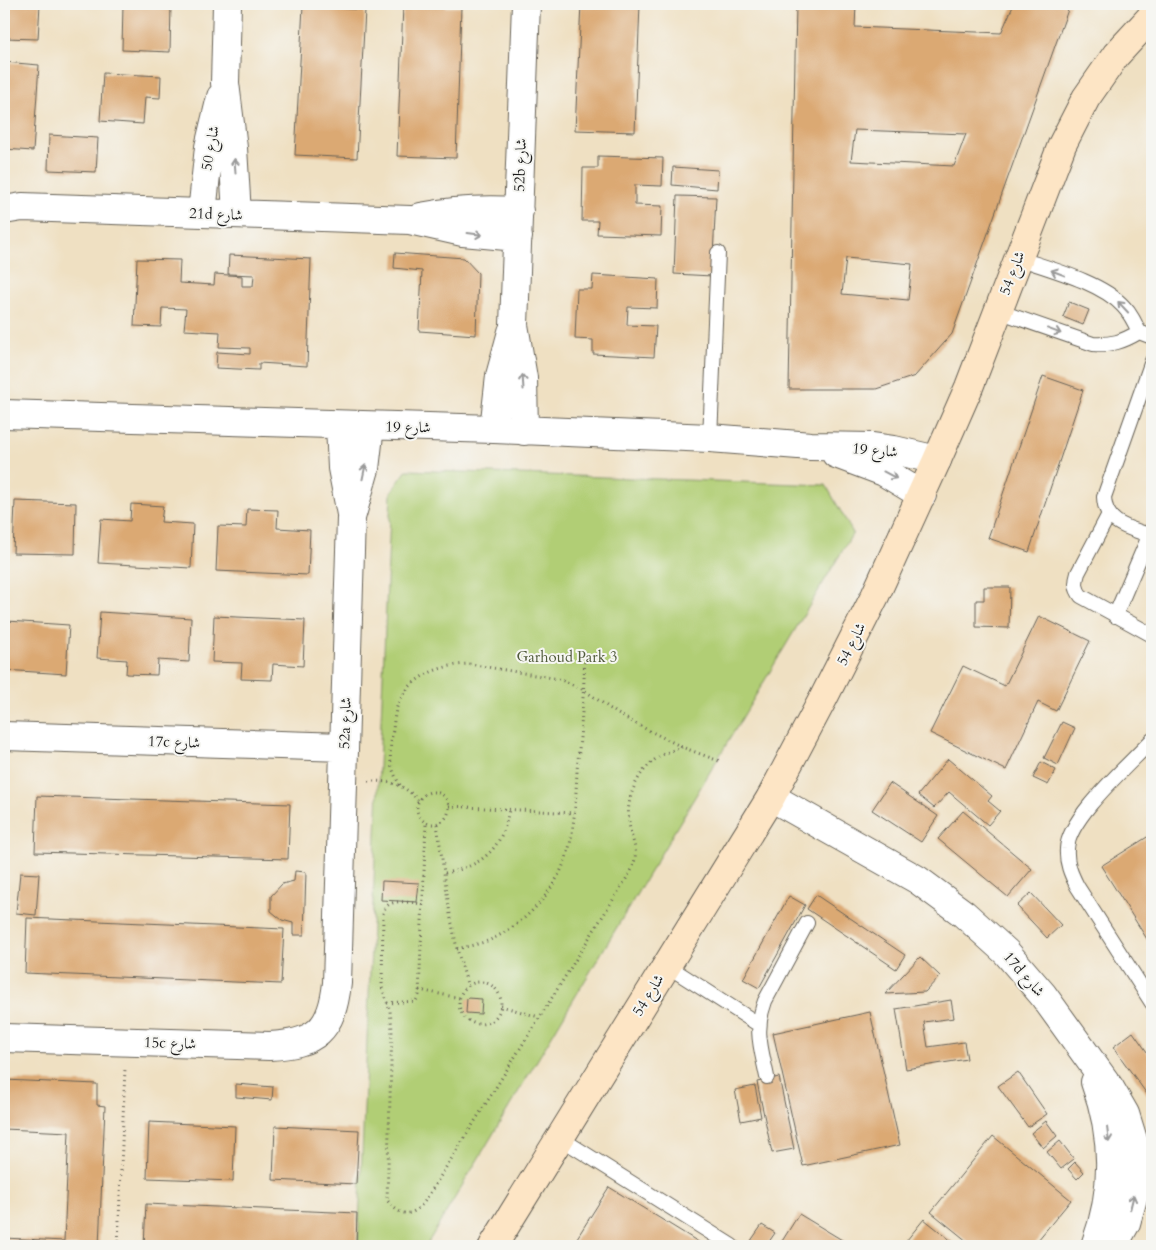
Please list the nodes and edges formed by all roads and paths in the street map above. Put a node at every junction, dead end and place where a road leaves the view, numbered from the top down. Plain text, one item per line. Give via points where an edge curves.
1 (227, 4) edge
2 (526, 4) edge
3 (1152, 16) edge
4 (225, 83) junction
5 (10, 206) edge
6 (202, 213) junction
7 (236, 214) junction
8 (518, 224) junction
9 (718, 252) dead end
10 (1018, 258) junction
11 (998, 311) junction
12 (514, 325) junction
13 (1146, 335) edge
14 (1152, 361) edge
15 (4, 414) edge
16 (340, 425) junction
17 (370, 426) junction
18 (494, 429) junction
19 (524, 431) junction
20 (710, 438) junction
21 (811, 446) junction
22 (937, 460) junction
23 (922, 495) junction
24 (1108, 516) junction
25 (351, 518) junction
26 (1151, 533) edge
27 (1115, 616) junction
28 (1152, 635) edge
29 (585, 652) dead end
30 (584, 690) junction
31 (4, 736) edge
32 (1152, 740) edge
33 (344, 747) junction
34 (682, 747) junction
35 (719, 761) dead end
36 (343, 780) junction
37 (400, 785) junction
38 (771, 797) junction
39 (418, 800) junction
40 (449, 806) junction
41 (509, 810) junction
42 (574, 813) junction
43 (426, 823) junction
44 (437, 824) junction
45 (445, 873) junction
46 (423, 904) junction
47 (808, 923) dead end
48 (457, 949) junction
49 (666, 965) junction
50 (468, 987) junction
51 (419, 990) junction
52 (460, 998) junction
53 (387, 1003) junction
54 (1152, 1003) edge
55 (501, 1006) junction
56 (539, 1017) junction
57 (328, 1021) joint
58 (758, 1024) junction
59 (4, 1038) edge
60 (1075, 1040) junction
61 (126, 1042) junction
62 (767, 1077) dead end
63 (560, 1138) junction
64 (1144, 1172) edge
65 (118, 1246) edge
66 (493, 1246) edge
67 (732, 1246) edge
68 (1096, 1246) edge
69 (1113, 1246) edge

1 - 4 street, شارع 50
2 - 8 street, 52b شارع
3 - 10 street, شارع 54 via 1116,55 1086,98 1062,145
4 - 6 street, شارع 50 via 210,147
7 -> 4 street, شارع 50 via 234,148
5 - 6 street, 21d شارع
6 - 7 street, 21d شارع
7 - 8 street, 21d شارع via 410,220 463,232
8 - 12 street, 52b شارع
9 - 20 lane
10 - 11 street, شارع 54
13 -> 10 lane via 1124,306 1098,288
11 -> 13 lane via 1093,344 1109,345
11 - 22 street, شارع 54
12 - 18 street, 52b شارع via 500,376
19 -> 12 street, 52b شارع via 523,378
14 - 24 lane via 1104,497
15 - 16 street, شارع 19
16 - 17 street, شارع 19
16 - 25 street via 342,468
17 - 18 street, شارع 19
25 -> 17 street, 52a شارع via 365,469
18 - 19 street, شارع 19
19 - 20 street, شارع 19
20 - 21 street, شارع 19
21 - 22 street, شارع 19 via 894,450
21 -> 23 street, شارع 19 via 884,472
22 - 23 street, شارع 54
23 - 38 street, شارع 54 via 875,596
24 - 26 lane via 1121,525
24 - 27 lane via 1075,581 1081,596
25 - 33 street, 52a شارع
26 - 27 lane
27 - 28 lane
29 - 30 path
30 - 34 path via 618,714
30 - 37 path via 559,679 469,664 430,672 409,688 396,710 390,760
30 - 42 path
31 - 33 street, 17c شارع
32 - 54 lane via 1083,812 1072,829 1067,848 1069,868 1077,886
33 - 36 street, 52a شارع
34 - 35 path
34 - 56 path via 663,754 647,766 635,783 629,802 629,823 637,852 635,862
36 - 37 path via 388,781
36 - 57 street, 52a شارع via 337,983 335,1004
37 - 39 path
38 - 49 street, شارع 54
38 - 60 street, 17d شارع via 918,880 964,914 1006,952 1043,994
39 - 40 path via 423,795 436,792 447,800
39 - 43 path via 417,811
40 - 41 path
40 - 44 path via 447,818
41 - 42 path
41 - 45 path via 506,826 489,854 476,864
42 - 48 path via 564,862 542,900 509,930 489,940
43 - 44 path
43 - 46 path
44 - 45 path
45 - 48 path
46 - 51 path
46 - 53 path via 394,902 384,908 381,979
47 - 58 lane via 765,1001
48 - 50 path
49 - 58 lane
49 - 63 street, شارع 54
50 - 52 path
50 - 55 path via 481,982 494,988
51 - 52 path
51 - 53 path via 416,1001
52 - 55 path via 462,1013 472,1023 487,1023 494,1019
53 - 56 path via 392,1029 387,1200 394,1210 406,1214 418,1210 425,1201
55 - 56 path
57 - 61 street, 15c شارع via 312,1036 292,1045
58 - 62 lane
59 - 61 street, 15c شارع
60 - 64 street, 17d شارع via 1125,1114
60 -> 68 street via 1102,1101 1109,1132 1109,1197
61 - 65 path
63 - 66 street, شارع 54
63 - 67 lane
69 -> 64 street, 17d شارع via 1126,1223

